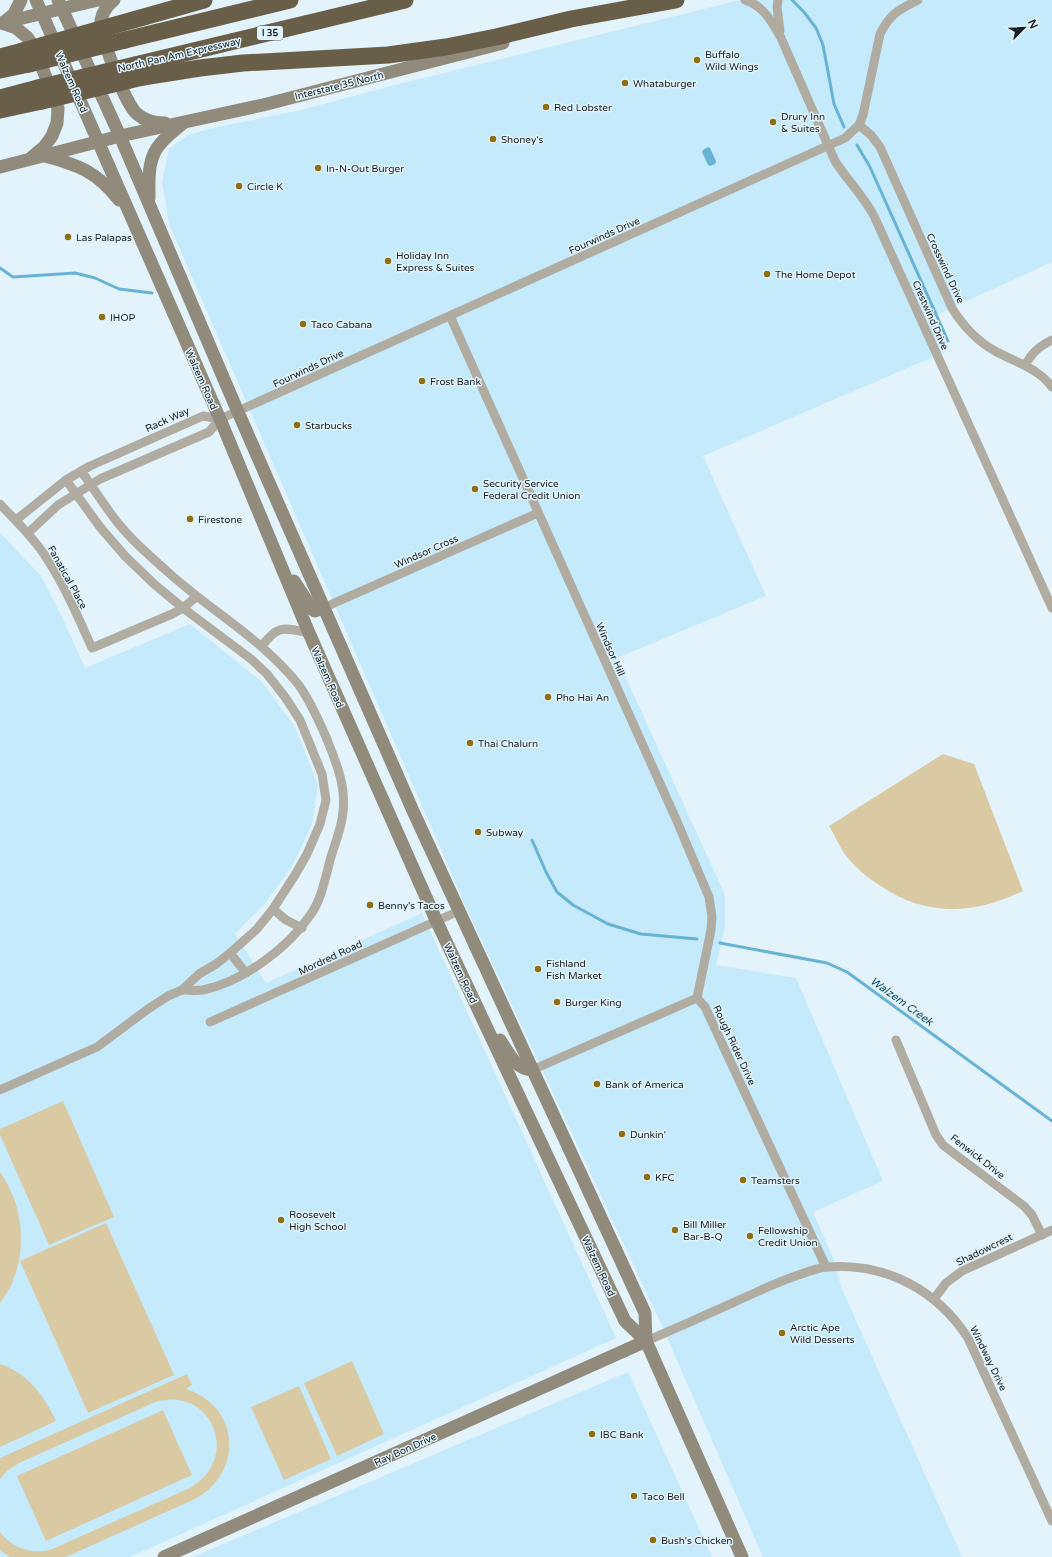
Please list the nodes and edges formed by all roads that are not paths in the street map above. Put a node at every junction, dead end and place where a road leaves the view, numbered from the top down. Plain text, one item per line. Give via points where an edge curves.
1 (21, 0) edge
2 (36, 0) edge
3 (98, 0) edge
4 (114, 0) edge
5 (204, 0) edge
6 (290, 0) edge
7 (405, 0) edge
8 (677, 0) edge
9 (745, 0) edge
10 (778, 0) edge
11 (918, 0) edge
12 (60, 5) edge
13 (42, 15) junction
14 (1, 24) edge
15 (781, 38) junction
16 (0, 57) edge
17 (26, 58) junction
18 (0, 70) edge
19 (139, 71) junction
20 (40, 94) junction
21 (0, 98) edge
22 (0, 110) edge
23 (183, 123) junction
24 (859, 125) junction
25 (120, 136) junction
26 (98, 142) junction
27 (828, 147) junction
28 (44, 156) junction
29 (29, 160) junction
30 (0, 167) edge
31 (149, 204) junction
32 (131, 215) junction
33 (450, 316) junction
34 (1052, 340) edge
35 (1025, 365) junction
36 (1052, 387) edge
37 (238, 412) junction
38 (220, 419) junction
39 (81, 471) junction
40 (66, 480) junction
41 (91, 484) junction
42 (76, 493) junction
43 (0, 504) edge
44 (538, 513) junction
45 (16, 520) junction
46 (28, 533) junction
47 (271, 543) junction
48 (196, 596) junction
49 (183, 608) junction
50 (323, 608) junction
51 (1052, 608) edge
52 (309, 633) junction
53 (262, 646) junction
54 (273, 909) junction
55 (459, 910) junction
56 (436, 920) junction
57 (302, 928) junction
58 (230, 953) junction
59 (246, 973) junction
60 (182, 990) junction
61 (697, 998) junction
62 (477, 1006) junction
63 (210, 1022) dead end
64 (896, 1040) dead end
65 (532, 1070) junction
66 (0, 1090) edge
67 (1052, 1230) edge
68 (1042, 1235) junction
69 (826, 1266) junction
70 (934, 1299) junction
71 (646, 1341) junction
72 (1052, 1521) edge
73 (164, 1557) edge
74 (742, 1557) edge

1 - 14 main road via 14,14
2 - 13 main road, Walzem Road
3 - 12 main road
4 - 23 main road via 103,15 101,32 130,105 136,113 150,121
5 - 17 highway, bridge
6 - 17 highway, bridge via 125,40
7 - 19 highway, North Pan Am Expressway / I 35
8 - 19 highway via 570,19 446,47 388,55
8 - 23 main road, Interstate 35 North
9 - 15 street, Crestwind Drive via 768,16
10 - 15 street, Crestwind Drive
11 - 24 street, Fourwinds Drive via 894,12 885,23 880,34 866,105
12 - 13 main road
12 - 25 main road, Walzem Road
13 - 14 main road
13 - 26 main road, Walzem Road
14 - 29 main road via 16,28 34,47 58,108 57,123 52,136
15 - 27 street, Crestwind Drive
16 - 17 highway
17 - 18 highway
19 - 20 highway, North Pan Am Expressway / I 35, bridge
20 - 21 highway, North Pan Am Expressway / I 35
20 - 22 highway
23 - 25 main road, Interstate 35 North
23 - 31 main road via 161,143 153,155 148,175
24 - 27 street, Fourwinds Drive via 845,138
24 - 35 street, Crosswind Drive via 880,147 958,317 972,334 994,351
25 - 26 main road, Interstate 35 North
25 - 31 main road, Walzem Road
26 - 28 main road, Interstate 35 North
26 - 32 main road, Walzem Road
27 - 33 street, Fourwinds Drive
27 - 51 street, Crestwind Drive via 838,166 860,192 874,216
28 - 29 main road, Interstate 35 North
28 - 32 main road via 69,163 93,174 103,181
29 - 30 main road, Interstate 35 North
31 - 37 main road, Walzem Road
32 - 38 main road, Walzem Road
33 - 37 street, Fourwinds Drive
33 - 44 street, Windsor Hill
34 - 35 street via 1032,354
35 - 36 street, Crosswind Drive via 1047,380
37 - 38 street, Fourwinds Drive
37 - 50 main road, Walzem Road
38 - 39 street, Rack Way via 203,416
38 - 41 street via 209,432
38 - 47 main road, Walzem Road
39 - 40 street, Rack Way
39 - 41 street
40 - 42 street
40 - 45 street, Rack Way
41 - 42 street
41 - 48 street via 114,519
42 - 46 street
42 - 49 street via 125,556
43 - 45 street, Fanatical Place
44 - 50 street, Windsor Cross
44 - 61 street, Windsor Hill via 710,897 712,917
45 - 46 street, Fanatical Place
46 - 49 street, Fanatical Place via 46,556 92,648
47 - 50 main road via 309,606 315,611
47 - 52 main road, Walzem Road
48 - 49 street
48 - 53 street
49 - 54 street via 267,674 300,720 322,774 326,800 320,824 307,854
50 - 55 main road, Walzem Road via 412,811
52 - 53 street via 278,629 270,634
52 - 56 main road, Walzem Road
53 - 57 street via 299,685 316,713 338,766 343,788 343,813 339,832 315,908
54 - 57 street via 286,920
54 - 58 street via 257,929
55 - 56 street, Mordred Road
55 - 65 main road, Walzem Road
56 - 62 main road, Walzem Road
56 - 63 street, Mordred Road
57 - 59 street
58 - 59 street
58 - 60 street via 199,974
59 - 60 street via 202,990
60 - 66 street via 148,1009 97,1047
61 - 65 street
61 - 69 street, Rough Rider Drive via 705,1007
62 - 65 main road via 516,1064 523,1069
62 - 71 main road, Walzem Road via 625,1321
64 - 68 street, Fenwick Drive via 936,1135 944,1145 1024,1206 1032,1215
65 - 71 main road, Walzem Road via 645,1313
67 - 68 street, Shadowcrest
68 - 70 street, Shadowcrest via 962,1271 946,1283
69 - 70 street, Windway Drive via 859,1268 888,1274 915,1286
69 - 71 street, Windway Drive via 790,1277
70 - 72 street, Windway Drive via 951,1314 968,1338
71 - 73 main road, Ray Bon Drive
71 - 74 main road, Walzem Road

